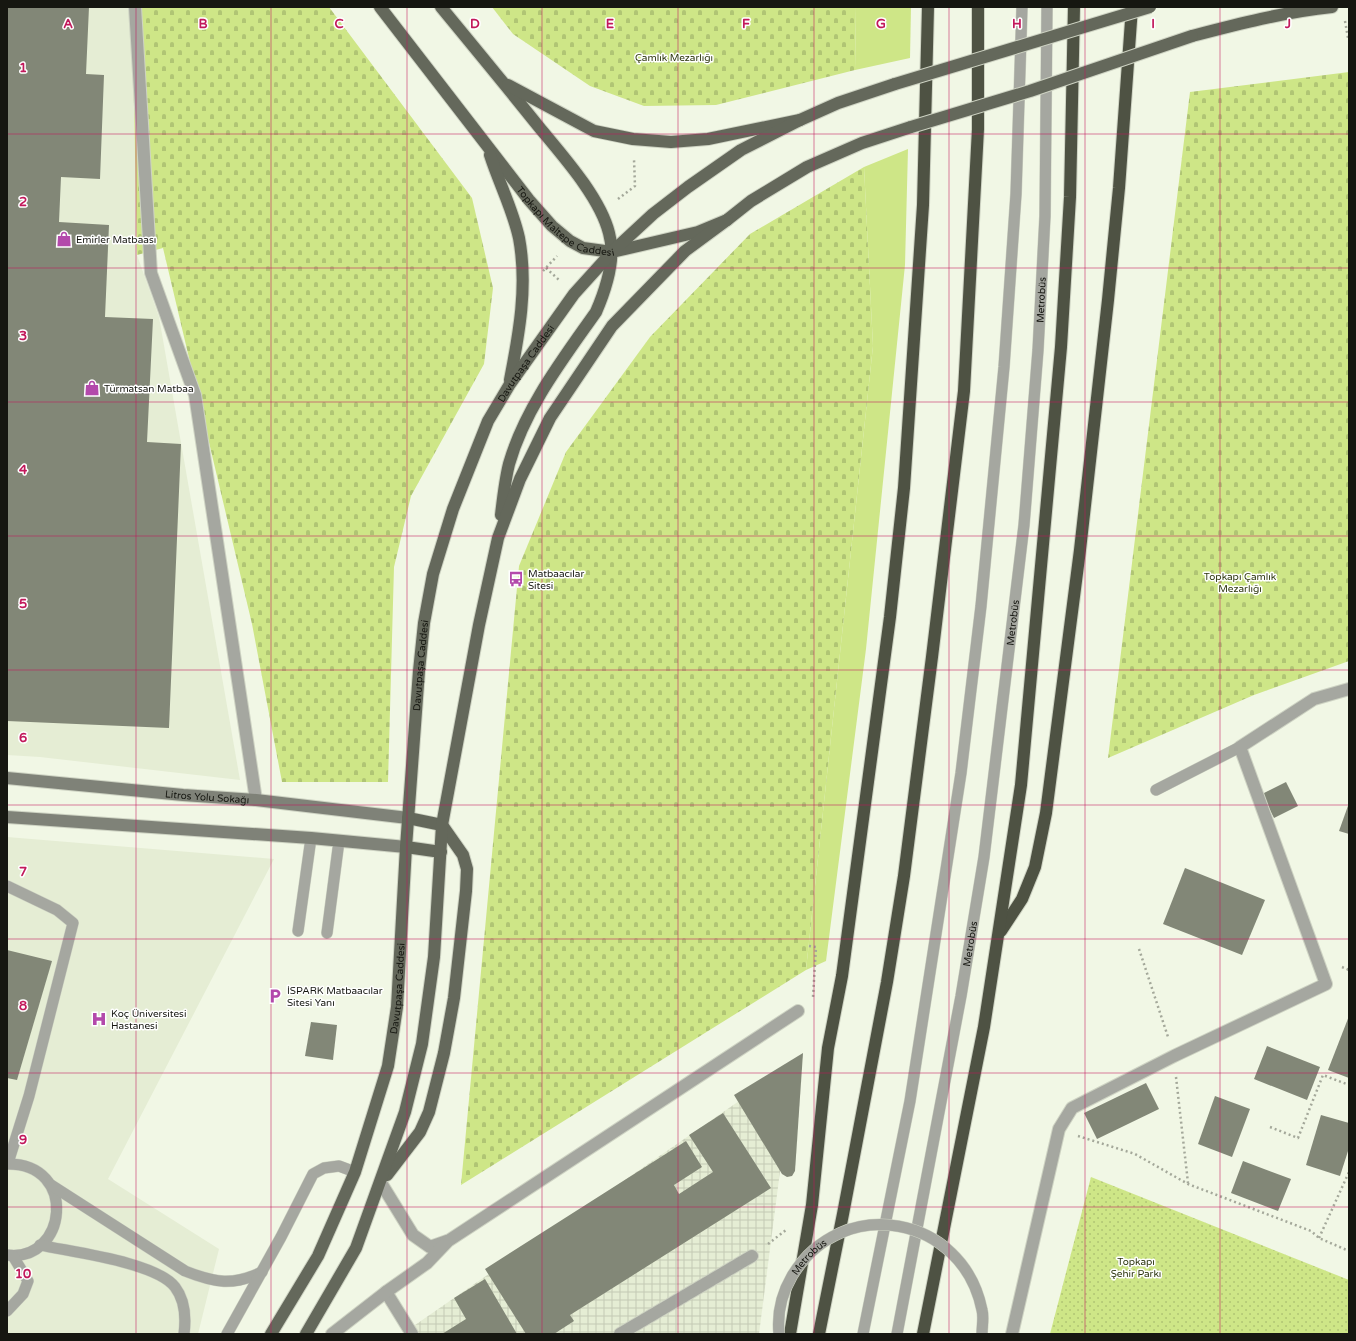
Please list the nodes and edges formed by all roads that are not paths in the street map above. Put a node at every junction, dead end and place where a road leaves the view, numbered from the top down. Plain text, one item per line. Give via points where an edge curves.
1 (136, 7) edge
2 (380, 7) edge
3 (441, 7) edge
4 (928, 7) edge
5 (978, 7) edge
6 (1022, 7) edge
7 (1047, 7) edge
8 (1074, 7) edge
9 (1132, 7) edge
10 (1150, 7) edge
11 (1332, 7) edge
12 (503, 83) junction
13 (800, 120) junction
14 (486, 144) junction
15 (727, 220) junction
16 (612, 252) junction
17 (510, 384) junction
18 (498, 538) junction
19 (1349, 689) edge
20 (1240, 747) junction
21 (7, 778) edge
22 (1156, 790) dead end
23 (256, 800) junction
24 (7, 817) edge
25 (408, 818) junction
26 (442, 825) junction
27 (311, 838) junction
28 (339, 841) junction
29 (406, 847) junction
30 (441, 852) junction
31 (7, 886) edge
32 (298, 931) dead end
33 (327, 933) dead end
34 (998, 935) junction
35 (798, 1011) dead end
36 (7, 1163) edge
37 (355, 1172) junction
38 (381, 1184) junction
39 (51, 1185) junction
40 (448, 1241) junction
41 (40, 1245) junction
42 (10, 1256) edge
43 (752, 1256) dead end
44 (262, 1272) junction
45 (386, 1292) junction
46 (7, 1311) edge
47 (184, 1334) edge
48 (227, 1334) edge
49 (271, 1334) edge
50 (306, 1334) edge
51 (332, 1334) edge
52 (412, 1334) edge
53 (620, 1334) edge
54 (779, 1334) edge
55 (790, 1334) edge
56 (819, 1334) edge
57 (863, 1334) edge
58 (897, 1334) edge
59 (923, 1334) edge
60 (982, 1334) edge
61 (1012, 1334) edge

1 - 23 street via 151,273 194,395
2 - 14 main road, Topkapı Maltepe Caddesi
3 - 12 main road, Topkapı Maltepe Caddesi
4 - 55 highway via 923,205 904,488 890,617 842,976 828,1048 812,1205
5 - 56 highway via 978,129 964,391 904,876 844,1214
6 - 57 lane via 1016,194 1004,367 981,606 962,765 910,1101
7 - 58 lane, Metrobüs via 1045,216 1038,350 1024,525 984,857 958,1012
8 - 34 highway via 1070,197 1062,347 1021,785
9 - 34 highway via 1121,165 1107,308 1080,550 1046,813 1035,868 1022,898
10 - 13 main road, bridge via 895,84
11 - 15 main road, bridge via 1256,19 1192,36 1030,91 862,143 807,167
12 - 13 main road via 594,131 633,139 671,142 708,140
12 - 16 main road, Topkapı Maltepe Caddesi via 570,164 601,212 609,232
13 - 16 main road, Davutpaşa Caddesi via 741,150 653,214
14 - 16 main road, Topkapı Maltepe Caddesi via 552,226 583,248
14 - 17 main road via 518,237 523,265 523,294
15 - 16 main road via 698,232
15 - 18 main road via 685,251 616,321 600,341 550,418 520,479
16 - 17 main road, Davutpaşa Caddesi via 574,294
16 - 18 main road via 596,312 542,394 517,444 505,482
17 - 25 main road, Davutpaşa Caddesi via 482,435 453,509 433,574 419,670
18 - 26 main road
19 - 20 street via 1314,699
20 - 22 lane
20 - 61 street via 1326,984 1072,1108 1059,1129
21 - 23 main road, Litros Yolu Sokağı
23 - 25 main road, Litros Yolu Sokağı
24 - 27 main road
25 - 26 main road
25 - 29 main road, Davutpaşa Caddesi
26 - 30 main road
26 - 38 main road via 463,855 466,869 466,892 454,998 444,1053 429,1112 420,1132
27 - 28 main road
27 - 32 lane
28 - 29 main road
28 - 33 lane
29 - 30 main road
29 - 37 main road, Davutpaşa Caddesi via 397,1007 388,1066
30 - 38 main road via 434,958 422,1044 405,1112
31 - 36 lane via 58,910 73,923 29,1096
34 - 59 highway via 984,1027
35 - 40 street
36 - 39 lane via 32,1168 43,1175
37 - 44 lane via 339,1166 324,1168 313,1174
37 - 49 main road, Davutpaşa Caddesi via 318,1256
38 - 40 street via 413,1235 430,1246
38 - 50 main road via 356,1248
39 - 41 lane via 56,1197 55,1224 50,1236
39 - 44 lane via 186,1271 208,1280 235,1282
40 - 45 street via 427,1263
41 - 42 lane via 27,1253
41 - 47 lane via 124,1263 160,1275 175,1287 180,1297 184,1310
42 - 46 lane via 28,1281 23,1294
43 - 53 street
44 - 48 lane
45 - 51 street
45 - 52 street
54 - 60 lane, Metrobüs, bridge via 778,1322 785,1289 802,1260 828,1239 858,1226 892,1224 924,1233 952,1252 972,1279 983,1311

